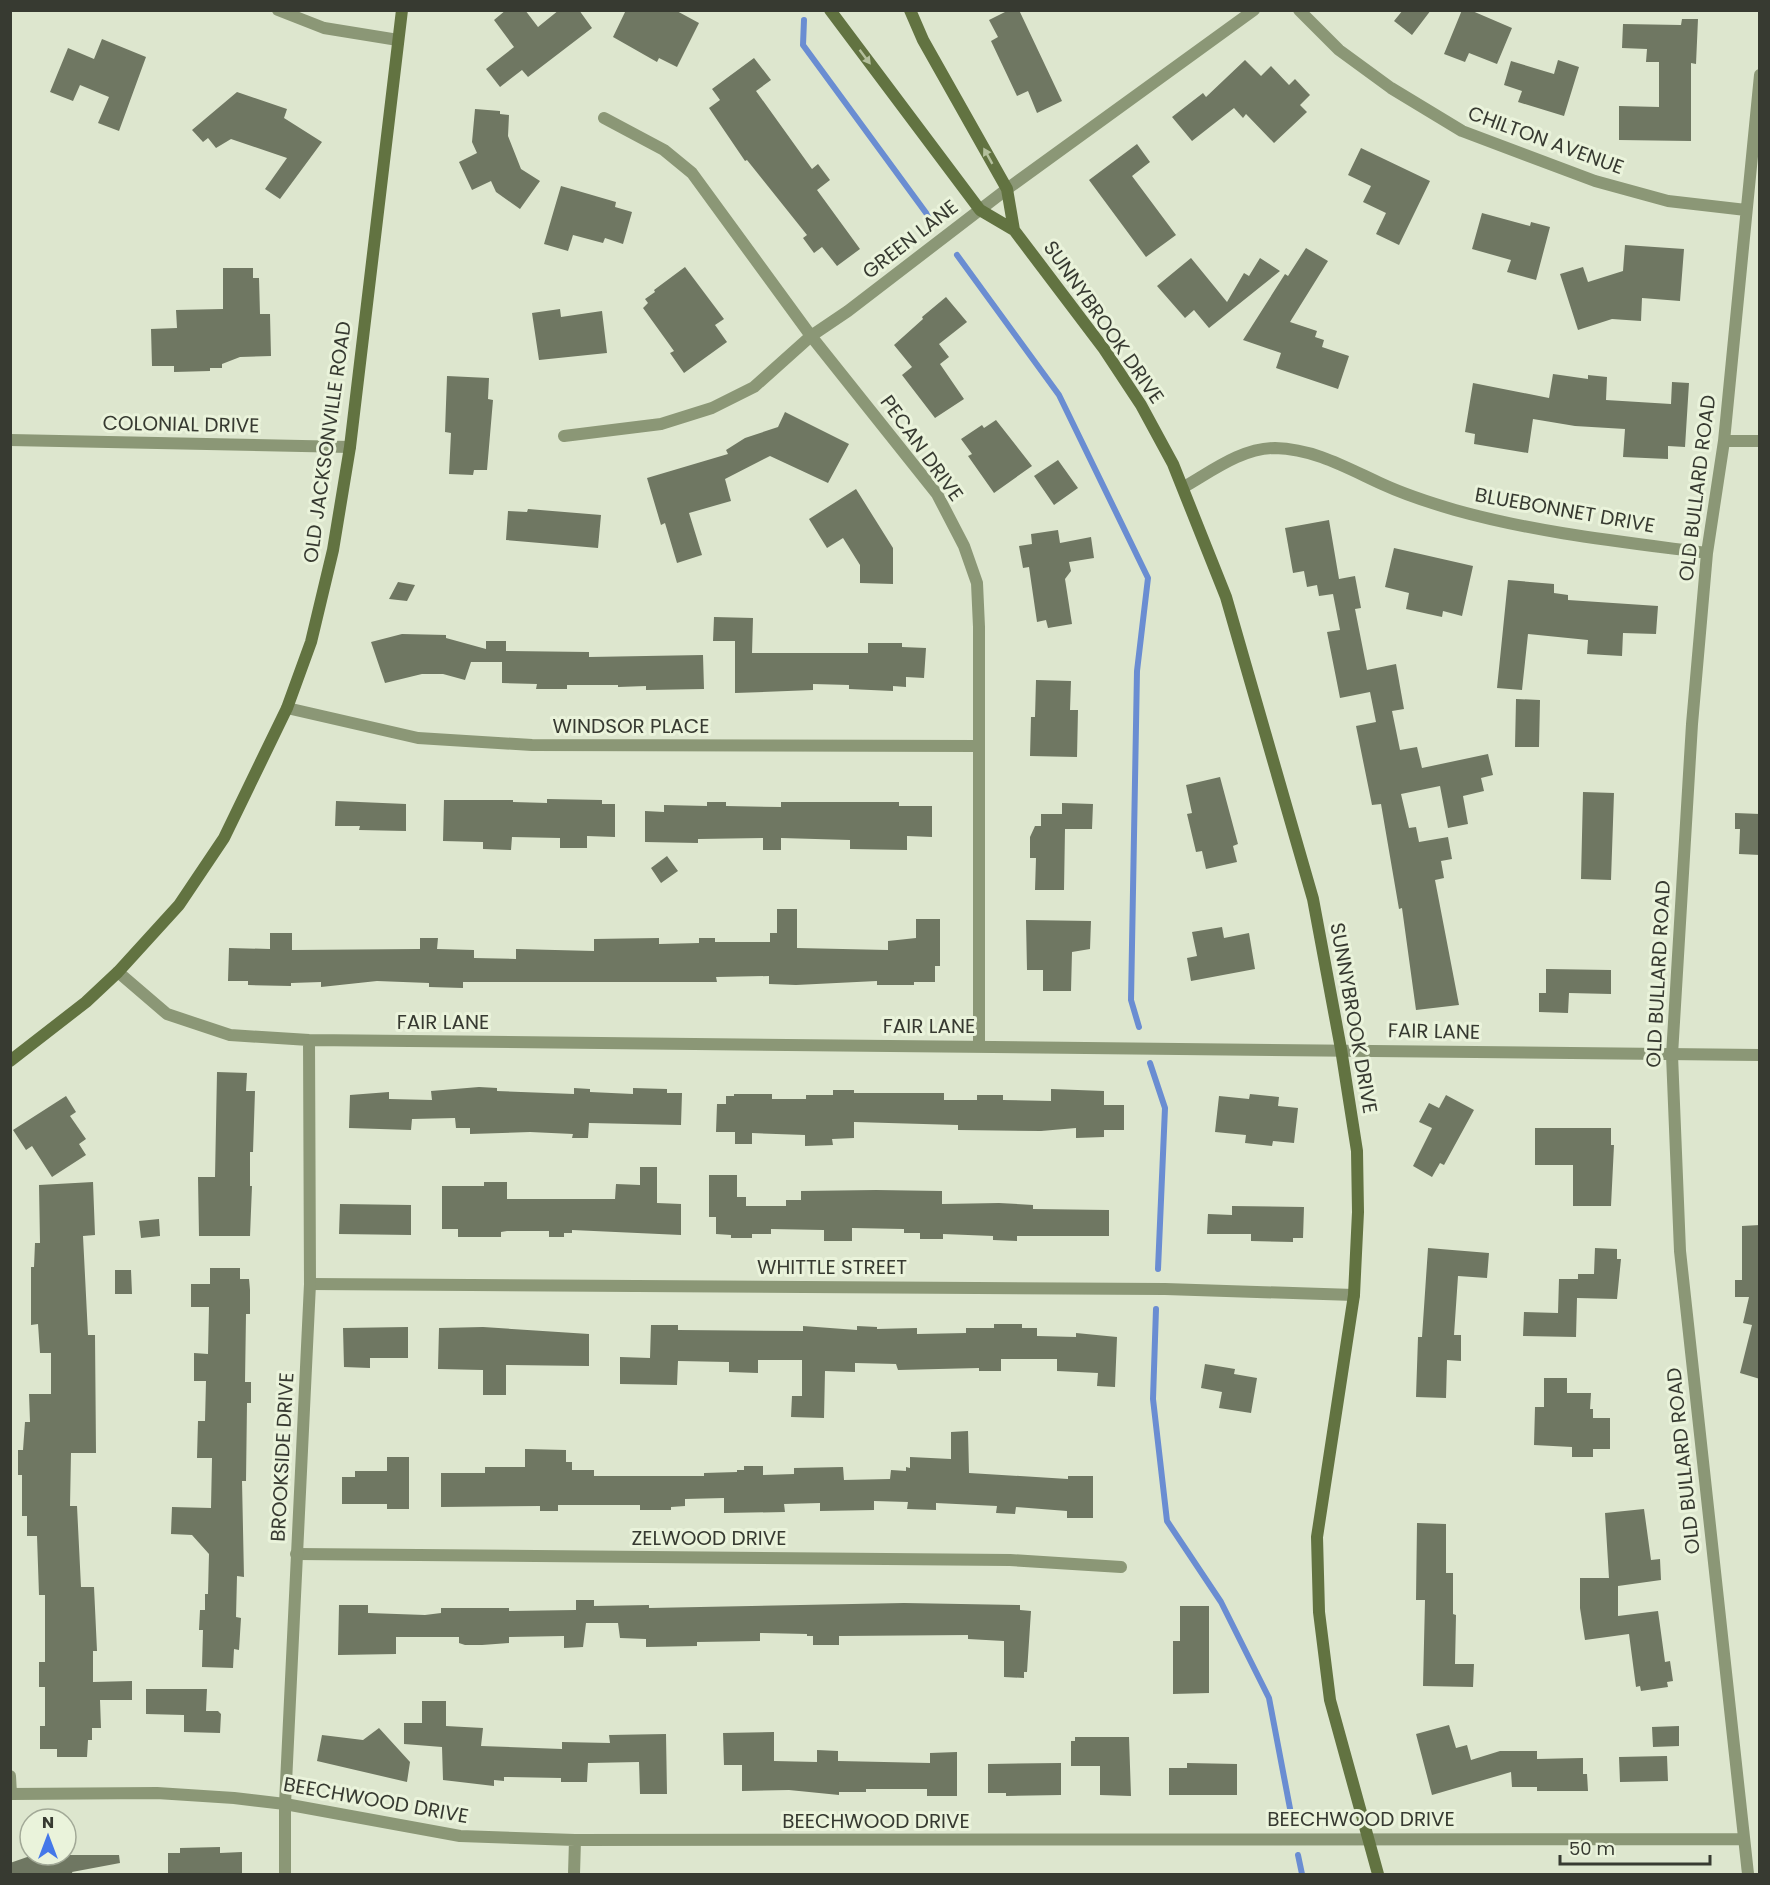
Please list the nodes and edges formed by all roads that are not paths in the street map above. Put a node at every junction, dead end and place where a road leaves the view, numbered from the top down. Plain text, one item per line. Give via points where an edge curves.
1 (278, 10) edge
2 (402, 10) edge
3 (830, 10) edge
4 (910, 10) edge
5 (1254, 10) edge
6 (1299, 10) edge
7 (398, 40) junction
8 (1760, 75) edge
9 (603, 118) dead end
10 (1007, 189) junction
11 (980, 210) junction
12 (1746, 210) junction
13 (1014, 230) junction
14 (811, 336) junction
15 (564, 436) dead end
16 (10, 440) edge
17 (1724, 441) junction
18 (1760, 441) edge
19 (350, 447) junction
20 (1184, 487) junction
21 (1707, 553) junction
22 (287, 708) junction
23 (978, 746) junction
24 (118, 972) junction
25 (309, 1040) junction
26 (979, 1046) junction
27 (1341, 1049) junction
28 (1672, 1055) junction
29 (1760, 1055) edge
30 (10, 1061) edge
31 (310, 1284) junction
32 (1354, 1295) junction
33 (296, 1554) junction
34 (1121, 1567) dead end
35 (10, 1776) edge
36 (11, 1794) edge
37 (285, 1804) junction
38 (1367, 1838) junction
39 (1744, 1839) junction
40 (575, 1840) junction
41 (285, 1875) edge
42 (574, 1875) edge
43 (1378, 1875) edge
44 (1748, 1875) edge

1 - 7 street via 324,28
2 - 7 main road, OLD JACKSONVILLE ROAD
3 -> 11 main road, SUNNYBROOK DRIVE
10 -> 4 main road, SUNNYBROOK DRIVE
5 - 10 street, GREEN LANE
6 - 12 street, CHILTON AVENUE via 1348,56 1391,88 1462,131 1595,181 1668,201
7 - 19 main road, OLD JACKSONVILLE ROAD
8 - 12 street, OLD BULLARD ROAD
9 - 14 street, PECAN DRIVE via 664,150 692,173
10 - 11 street, GREEN LANE
10 - 13 main road, SUNNYBROOK DRIVE
11 - 13 main road, SUNNYBROOK DRIVE
11 - 14 street, GREEN LANE
12 - 17 street, OLD BULLARD ROAD
13 - 20 main road, SUNNYBROOK DRIVE via 1104,349 1141,405
14 - 15 street, GREEN LANE via 754,387 712,408 661,424
14 - 23 street, PECAN DRIVE via 937,494 964,546 977,583
16 - 19 street, COLONIAL DRIVE
17 - 18 street
17 - 21 street, OLD BULLARD ROAD
19 - 22 main road, OLD JACKSONVILLE ROAD via 333,550 311,642
20 - 21 street, BLUEBONNET DRIVE via 1228,461 1257,451 1303,451 1403,493 1457,510 1552,532
20 - 27 main road, SUNNYBROOK DRIVE via 1228,607 1302,857
21 - 28 street, OLD BULLARD ROAD via 1692,724
22 - 23 street, WINDSOR PLACE via 418,738 521,744
22 - 24 main road, OLD JACKSONVILLE ROAD via 224,838 179,905
23 - 26 street, PECAN DRIVE
24 - 25 street, FAIR LANE via 167,1014 230,1035
24 - 30 main road, OLD JACKSONVILLE ROAD
25 - 26 street, FAIR LANE
25 - 31 street, BROOKSIDE DRIVE
26 - 27 street, FAIR LANE
27 - 28 street, FAIR LANE
27 - 32 main road, SUNNYBROOK DRIVE via 1358,1151
28 - 29 street, FAIR LANE
28 - 39 street, OLD BULLARD ROAD via 1680,1251
31 - 32 street, WHITTLE STREET via 1165,1289
31 - 33 street, BROOKSIDE DRIVE
32 - 38 main road, SUNNYBROOK DRIVE via 1317,1558 1329,1700
33 - 34 street, ZELWOOD DRIVE via 1010,1560
33 - 37 street, BROOKSIDE DRIVE
35 - 36 street
36 - 37 street, BEECHWOOD DRIVE via 157,1794
37 - 40 street, BEECHWOOD DRIVE via 460,1836
37 - 41 street, BROOKSIDE DRIVE
38 - 39 street, BEECHWOOD DRIVE
38 - 40 street, BEECHWOOD DRIVE
38 - 43 main road, SUNNYBROOK DRIVE
39 - 44 street, OLD BULLARD ROAD
40 - 42 street

